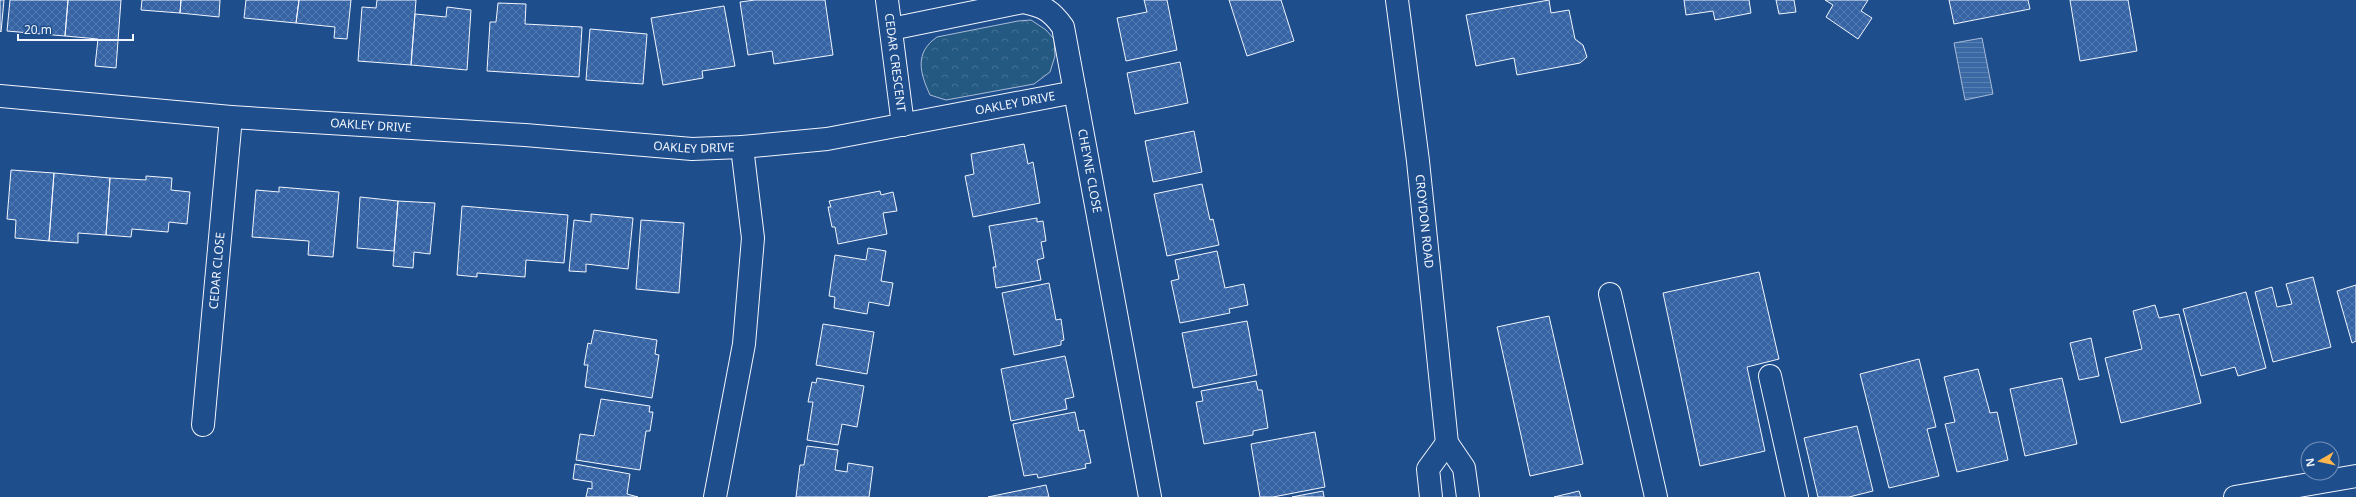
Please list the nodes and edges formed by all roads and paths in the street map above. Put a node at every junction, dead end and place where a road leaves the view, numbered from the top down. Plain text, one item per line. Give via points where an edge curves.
1 (887, 0) edge
2 (1397, 0) edge
3 (891, 29) junction
4 (1075, 92) junction
5 (0, 96) edge
6 (231, 117) junction
7 (903, 125) junction
8 (742, 147) junction
9 (1610, 294) dead end
10 (1770, 376) dead end
11 (203, 425) dead end
12 (1448, 443) junction
13 (2356, 476) edge
14 (715, 497) edge
15 (1150, 497) edge
16 (1431, 497) edge
17 (1468, 497) edge
18 (1656, 497) edge
19 (1797, 497) edge
20 (2235, 497) edge

1 - 3 main road, CEDAR CRESCENT
2 - 12 main road, CROYDON ROAD via 1418,161
3 - 4 main road, CHEYNE CLOSE via 1023,2 1038,5 1053,13 1064,28
3 - 7 main road, CEDAR CRESCENT
4 - 7 main road, OAKLEY DRIVE
4 - 15 main road, CHEYNE CLOSE
5 - 6 main road, OAKLEY DRIVE
6 - 8 main road, OAKLEY DRIVE via 525,135 692,149
6 - 11 main road, CEDAR CLOSE
7 - 8 main road, OAKLEY DRIVE via 827,138
8 - 14 main road, OAKLEY DRIVE via 753,238 744,344
9 - 18 main road
10 - 19 main road
12 - 16 main road via 1428,469
12 - 17 main road, CROYDON ROAD via 1464,468
13 - 20 main road

